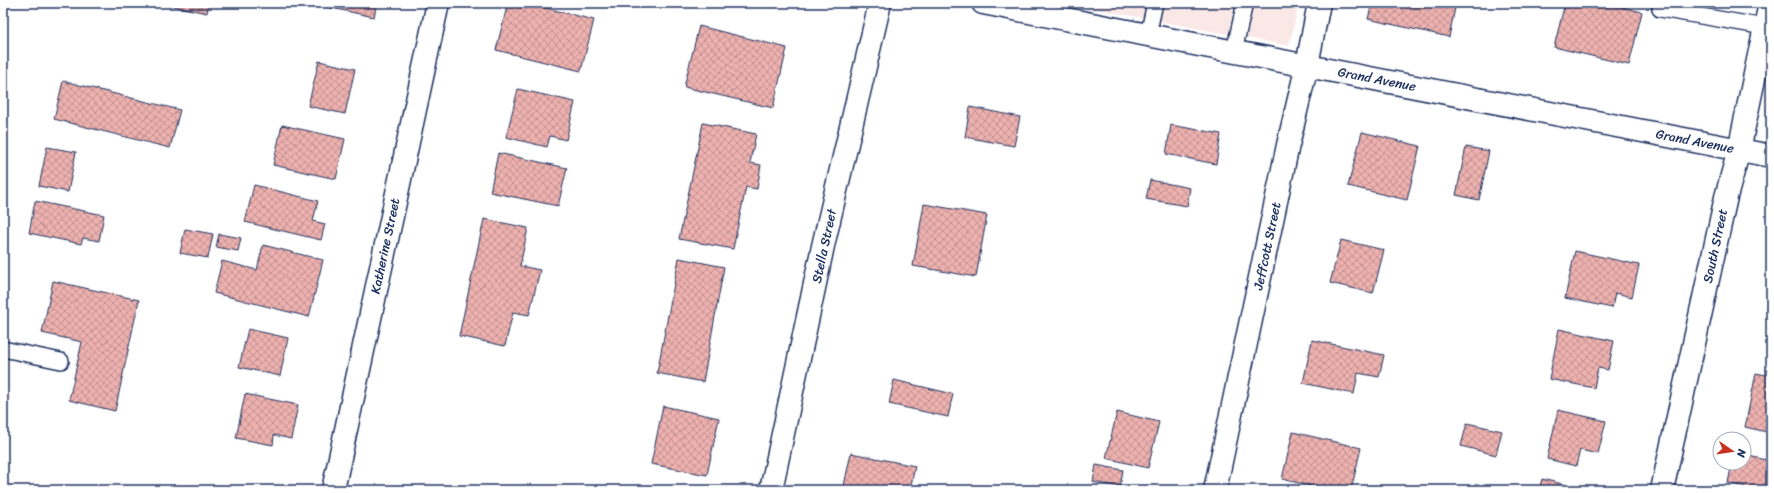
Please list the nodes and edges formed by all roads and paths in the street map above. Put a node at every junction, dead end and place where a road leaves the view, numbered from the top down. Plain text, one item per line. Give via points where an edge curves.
1 (438, 3) edge
2 (880, 3) edge
3 (983, 3) edge
4 (1155, 3) edge
5 (1245, 3) edge
6 (1319, 3) edge
7 (1770, 3) edge
8 (1660, 9) dead end
9 (1765, 27) junction
10 (1148, 35) junction
11 (1234, 51) junction
12 (1307, 65) junction
13 (1739, 150) junction
14 (1771, 156) edge
15 (3, 349) edge
16 (61, 361) dead end
17 (333, 490) edge
18 (772, 490) edge
19 (1215, 490) edge
20 (1662, 490) edge

1 - 17 street, Katherine Street
2 - 18 street, Stella Street via 825,239
3 - 10 street, Grand Avenue
4 - 10 lane
5 - 11 lane
6 - 12 street, Jeffcott Street
7 - 9 street, South Street
8 - 9 lane
9 - 13 street, South Street
10 - 11 street, Grand Avenue
11 - 12 street, Grand Avenue
12 - 13 street, Grand Avenue
12 - 19 street, Jeffcott Street
13 - 14 street, Grand Avenue
13 - 20 street, South Street via 1726,197
15 - 16 lane

